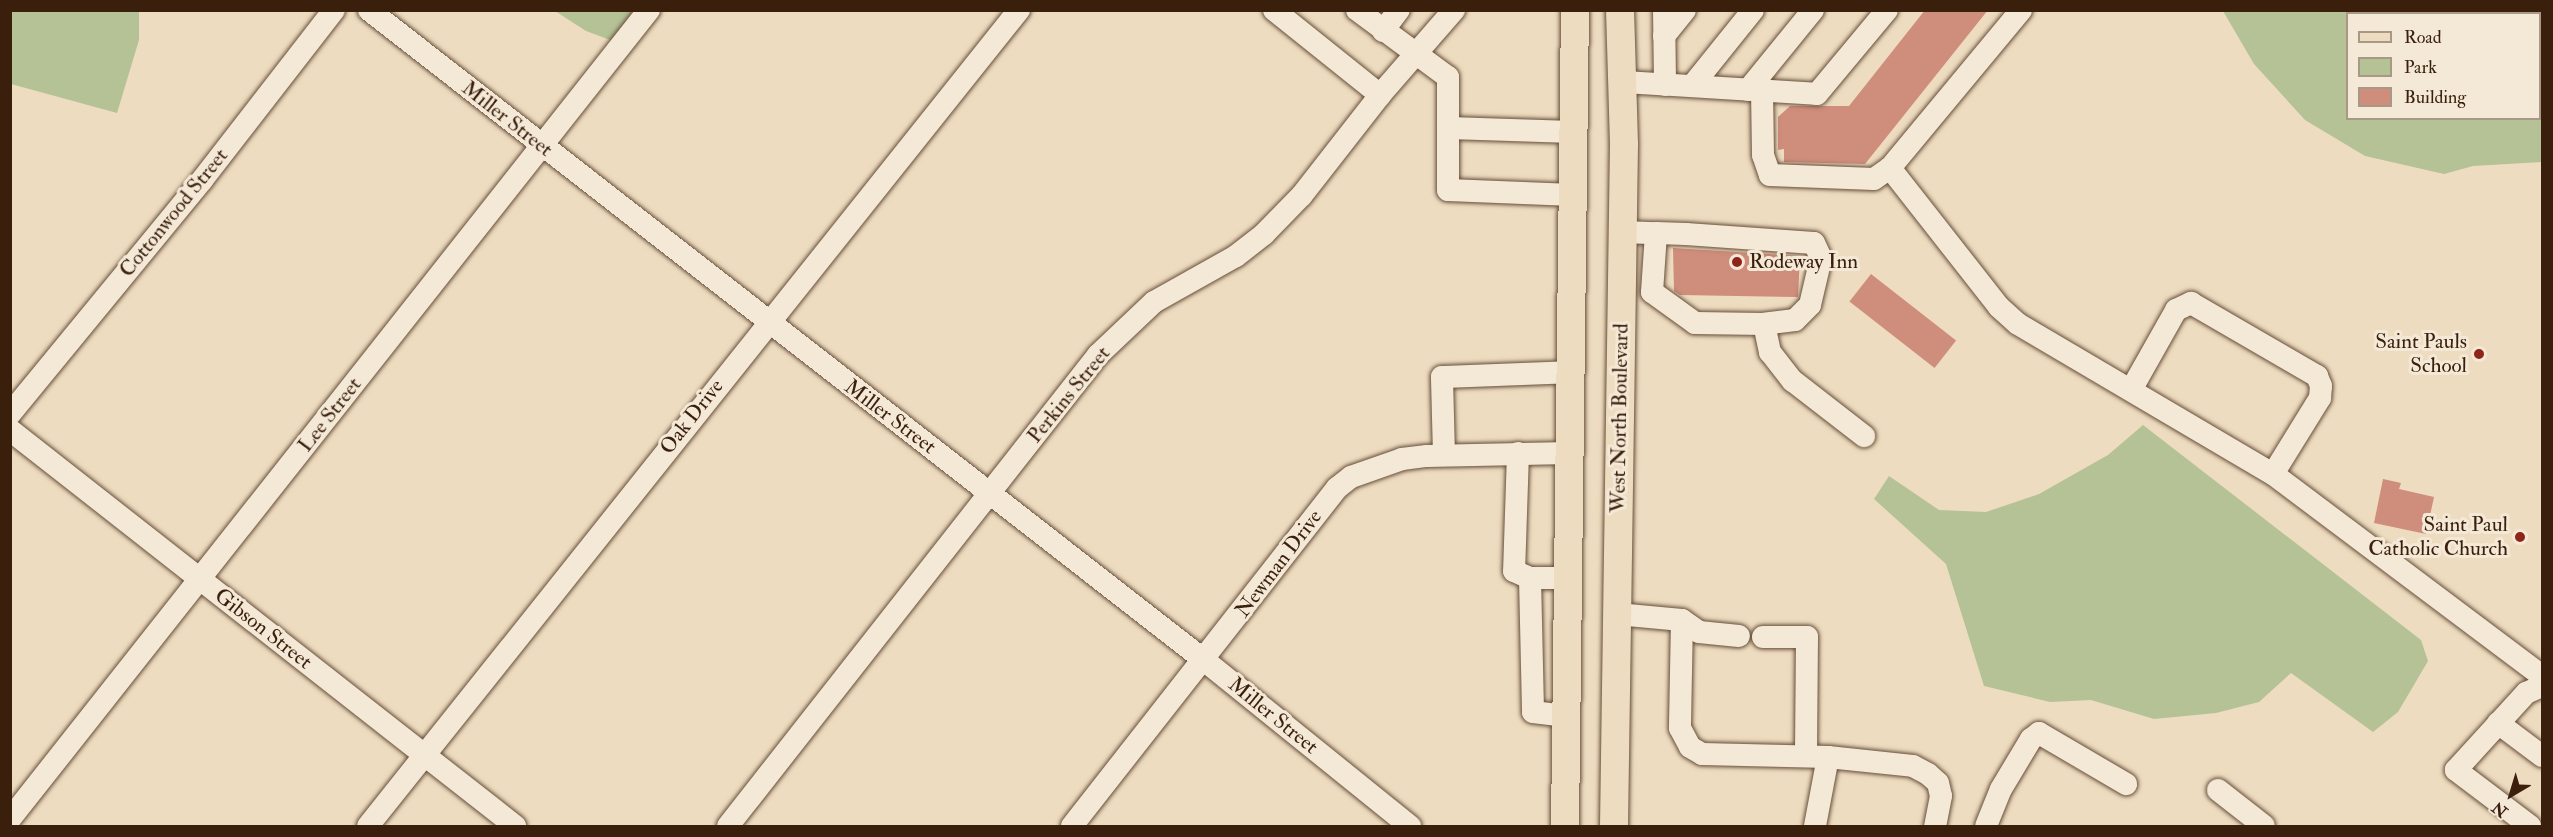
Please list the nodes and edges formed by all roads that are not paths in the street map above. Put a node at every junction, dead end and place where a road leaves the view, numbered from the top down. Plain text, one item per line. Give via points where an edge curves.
1 (334, 10) edge
2 (369, 10) edge
3 (649, 10) edge
4 (1019, 10) edge
5 (1274, 10) edge
6 (1357, 10) edge
7 (1399, 10) edge
8 (1454, 10) edge
9 (1575, 10) edge
10 (1620, 10) edge
11 (1664, 10) edge
12 (1684, 10) edge
13 (1753, 10) edge
14 (1813, 10) edge
15 (1887, 10) edge
16 (2021, 10) edge
17 (1383, 31) junction
18 (1664, 36) junction
19 (1414, 55) junction
20 (1623, 82) junction
21 (1665, 85) junction
22 (1692, 86) junction
23 (1755, 90) junction
24 (1380, 95) junction
25 (1449, 128) junction
26 (1573, 132) junction
27 (542, 147) junction
28 (1890, 168) junction
29 (1573, 195) junction
30 (1623, 232) junction
31 (1656, 233) junction
32 (1622, 284) junction
33 (1652, 291) junction
34 (766, 323) junction
35 (1764, 324) junction
36 (1570, 372) junction
37 (2132, 390) junction
38 (10, 414) edge
39 (10, 430) edge
40 (1864, 436) dead end
41 (1518, 453) junction
42 (1569, 453) junction
43 (1444, 455) junction
44 (2273, 474) junction
45 (991, 494) junction
46 (1530, 578) junction
47 (1568, 578) junction
48 (200, 579) junction
49 (1617, 614) junction
50 (1682, 620) junction
51 (1532, 629) junction
52 (1567, 629) junction
53 (1739, 636) dead end
54 (1763, 637) dead end
55 (1204, 660) junction
56 (2542, 676) edge
57 (2542, 686) edge
58 (1567, 716) junction
59 (2498, 723) junction
60 (424, 755) junction
61 (1806, 756) junction
62 (2542, 756) edge
63 (1828, 757) junction
64 (2126, 784) dead end
65 (2218, 790) dead end
66 (10, 819) edge
67 (368, 826) edge
68 (515, 826) edge
69 (728, 826) edge
70 (1072, 826) edge
71 (1410, 826) edge
72 (1565, 826) edge
73 (1614, 826) edge
74 (1815, 826) edge
75 (1935, 826) edge
76 (1986, 826) edge
77 (2264, 826) edge
78 (2530, 826) edge

1 - 38 street, Cottonwood Street via 202,180
2 - 27 street, Miller Street
3 - 27 street, Lee Street
4 - 34 street, Oak Drive
5 - 24 street
6 - 17 street
7 - 17 street
8 - 19 street, Perkins Street
9 - 26 main road
10 - 20 main road, West North Boulevard
11 - 18 street
12 - 18 street
13 - 22 street
14 - 23 street
15 - 23 street via 1816,94
16 - 28 street
17 - 19 street
18 - 21 street
19 - 24 street, Perkins Street
19 - 25 street via 1448,77
20 - 21 street
20 - 30 main road, West North Boulevard
21 - 22 street
22 - 23 street
23 - 28 street via 1763,155 1770,175 1874,179
24 - 45 street, Perkins Street via 1302,195 1264,234 1236,256 1178,286 1123,329 1098,355
25 - 26 street
25 - 29 street via 1448,190
26 - 29 main road
27 - 34 street, Miller Street
27 - 48 street, Lee Street
28 - 37 street via 2005,313
29 - 36 main road
30 - 31 street
30 - 32 main road, West North Boulevard
31 - 33 street
31 - 35 street via 1814,243 1821,258 1810,305 1795,320
32 - 33 street
32 - 49 main road, West North Boulevard
33 - 35 street via 1695,323
34 - 45 street, Miller Street
34 - 60 street, Oak Drive
35 - 40 street via 1770,352 1792,381
36 - 42 main road
36 - 43 street via 1442,377
37 - 44 street
37 - 44 street via 2176,310 2191,303 2317,376 2320,398
39 - 48 street, Gibson Street
41 - 42 street, Newman Drive
41 - 43 street, Newman Drive
41 - 46 street via 1514,571
42 - 47 main road
43 - 55 street, Newman Drive via 1402,459 1366,469 1337,488
44 - 56 street
45 - 55 street, Miller Street
45 - 69 street, Perkins Street
46 - 47 street
46 - 51 street
47 - 52 main road
48 - 60 street, Gibson Street
48 - 66 street, Lee Street
49 - 50 street
49 - 73 main road, West North Boulevard
50 - 53 street via 1699,632
50 - 61 street via 1680,728 1690,747 1702,754
51 - 52 street
51 - 58 street via 1533,712
52 - 58 main road
54 - 61 street via 1807,637
55 - 70 street, Newman Drive
55 - 71 street, Miller Street
57 - 59 street via 2526,693
58 - 72 main road
59 - 62 street
59 - 78 street via 2456,770
60 - 67 street, Oak Drive
60 - 68 street, Gibson Street
61 - 63 street
63 - 74 street
63 - 75 street via 1913,766 1928,774 1938,783 1941,796
64 - 76 street via 2039,733 2031,739 2001,789
65 - 77 street

